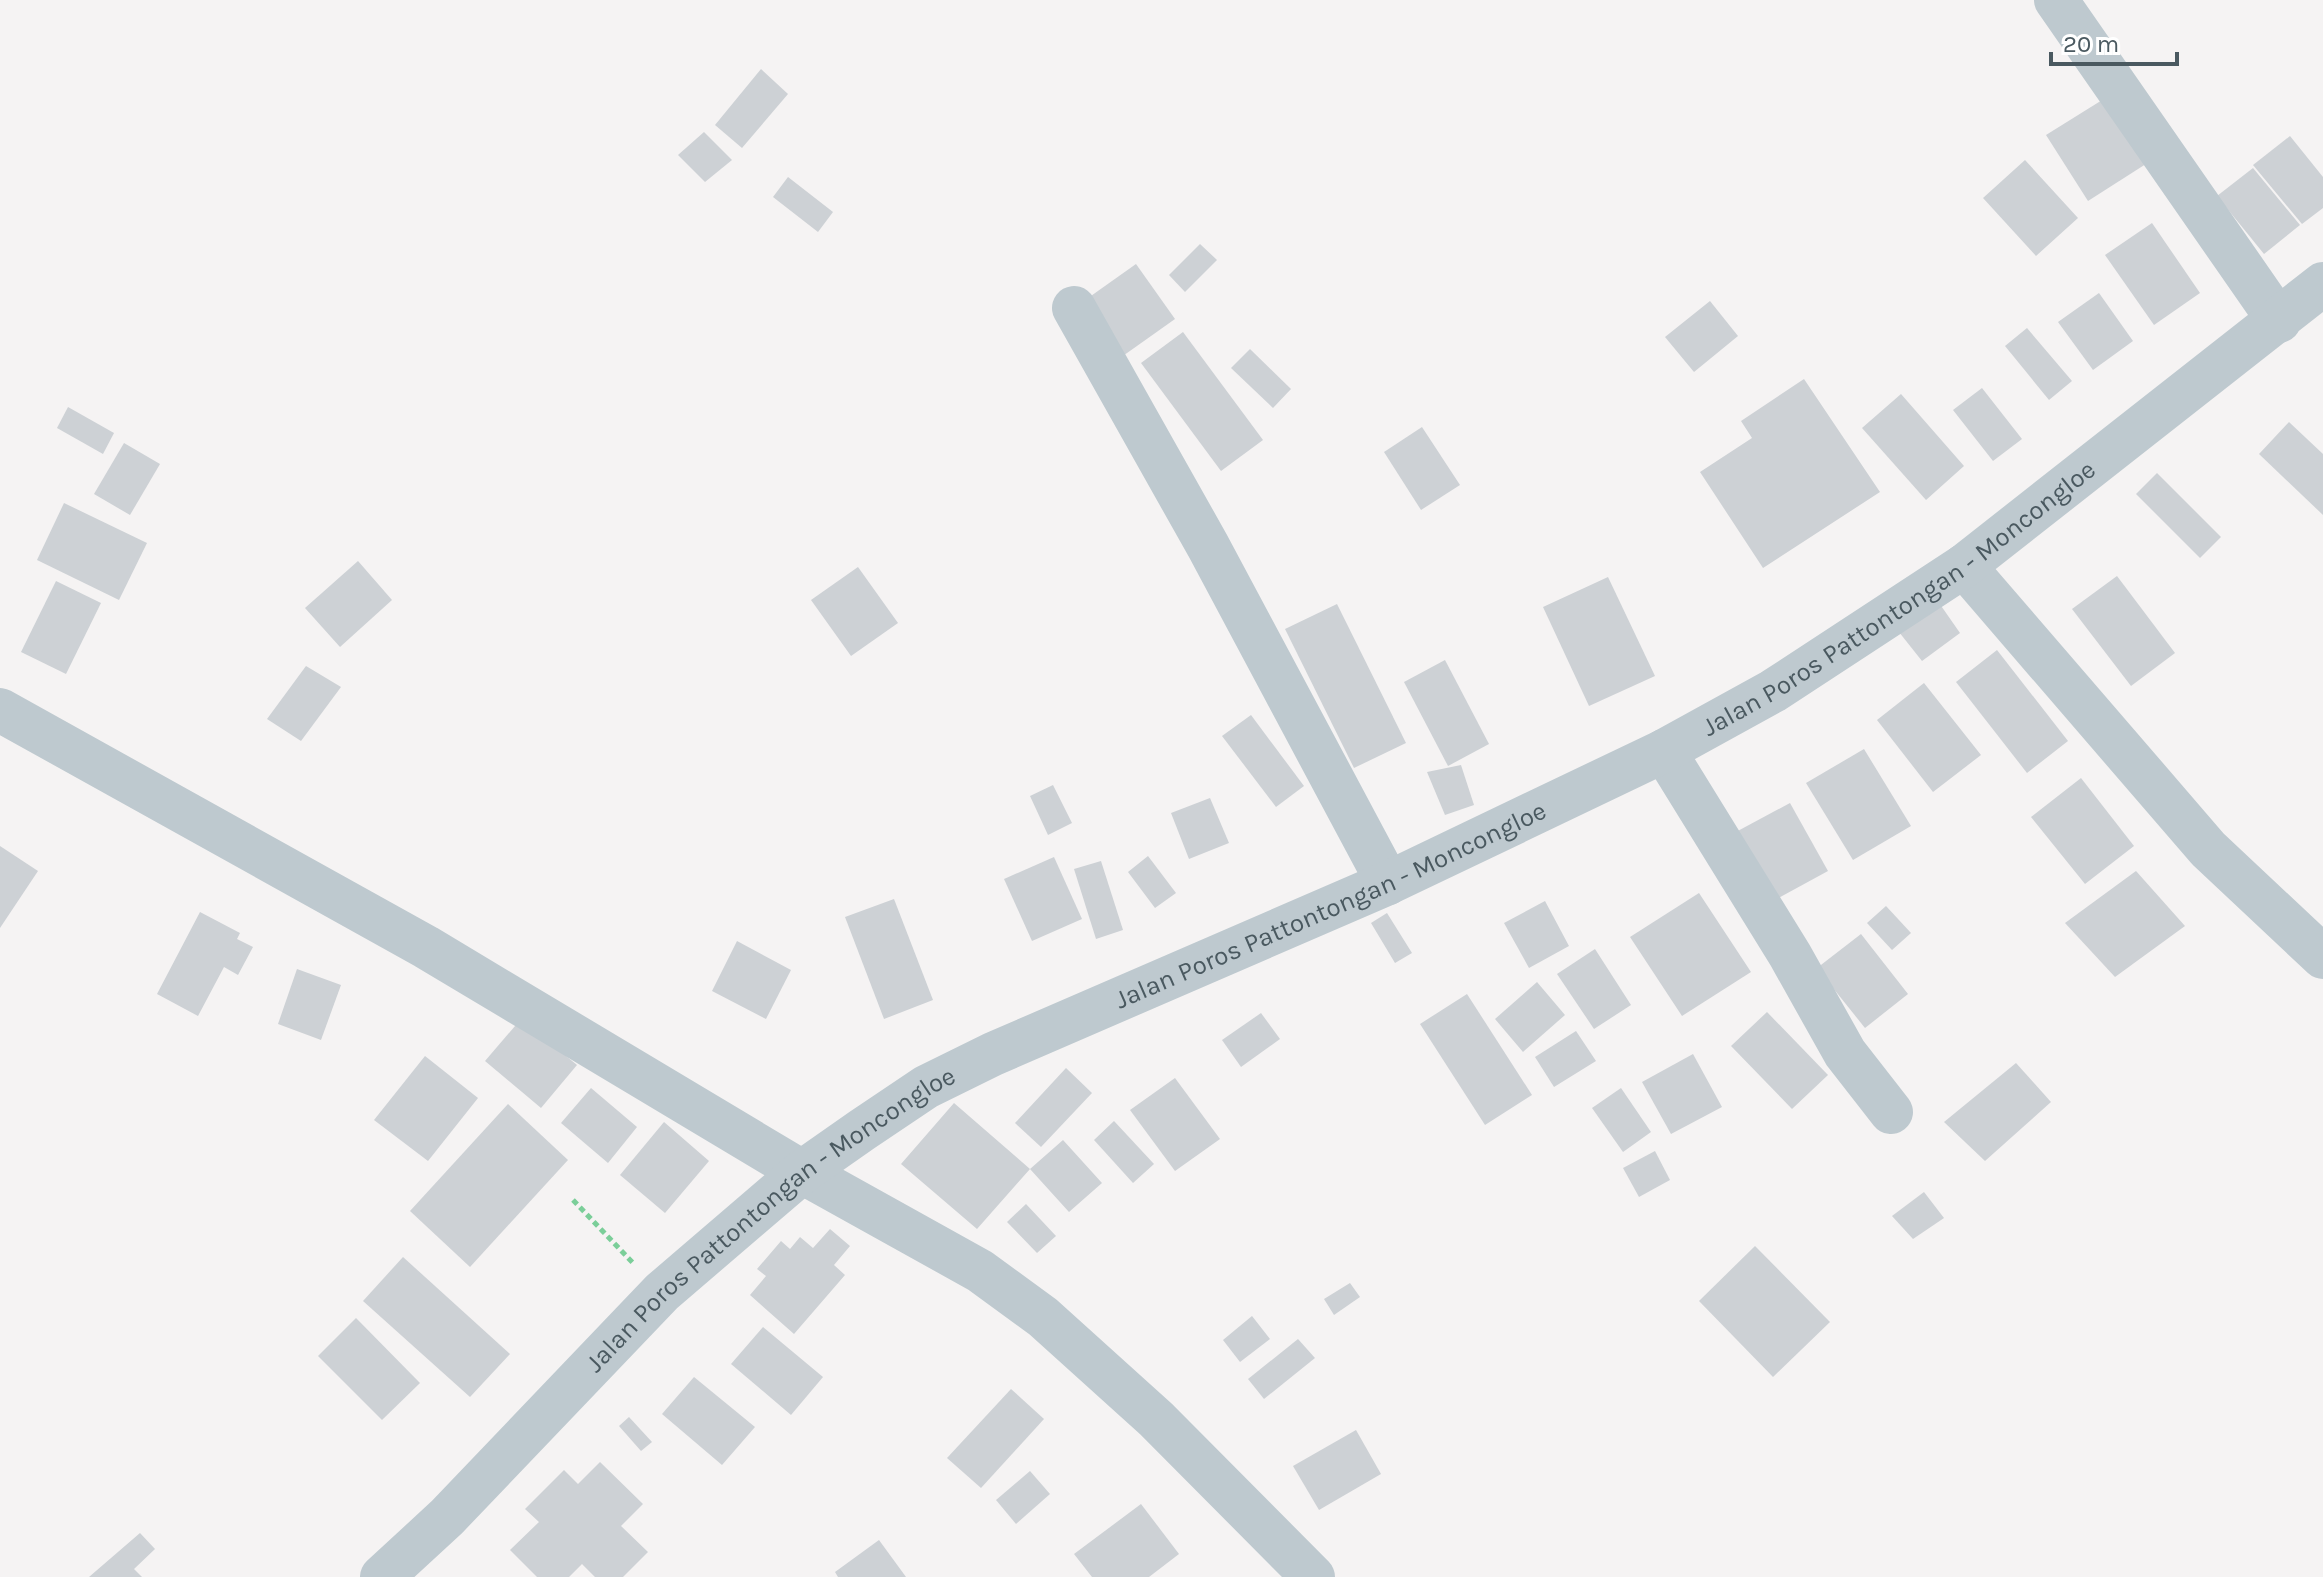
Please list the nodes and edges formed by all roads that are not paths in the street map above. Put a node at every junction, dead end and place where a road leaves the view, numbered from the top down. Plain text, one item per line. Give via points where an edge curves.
1 (2056, 0) edge
2 (2323, 284) edge
3 (1074, 308) dead end
4 (2279, 321) junction
5 (1964, 566) junction
6 (0, 710) edge
7 (1664, 751) junction
8 (1388, 883) junction
9 (2323, 957) edge
10 (1891, 1112) dead end
11 (802, 1172) junction
12 (382, 1577) edge
13 (1313, 1577) edge

1 - 4 street
2 - 4 street, Jalan Poros Pattontongan - Moncongloe
3 - 8 street
4 - 5 street, Jalan Poros Pattontongan - Moncongloe
5 - 7 street, Jalan Poros Pattontongan - Moncongloe via 1773,691
5 - 9 street via 2208,849
6 - 11 street via 426,947
7 - 8 street, Jalan Poros Pattontongan - Moncongloe
7 - 10 street via 1845,1053
8 - 11 street, Jalan Poros Pattontongan - Moncongloe via 926,1087
11 - 12 street, Jalan Poros Pattontongan - Moncongloe via 662,1292 447,1517
11 - 13 street via 980,1271 1043,1317 1156,1419

